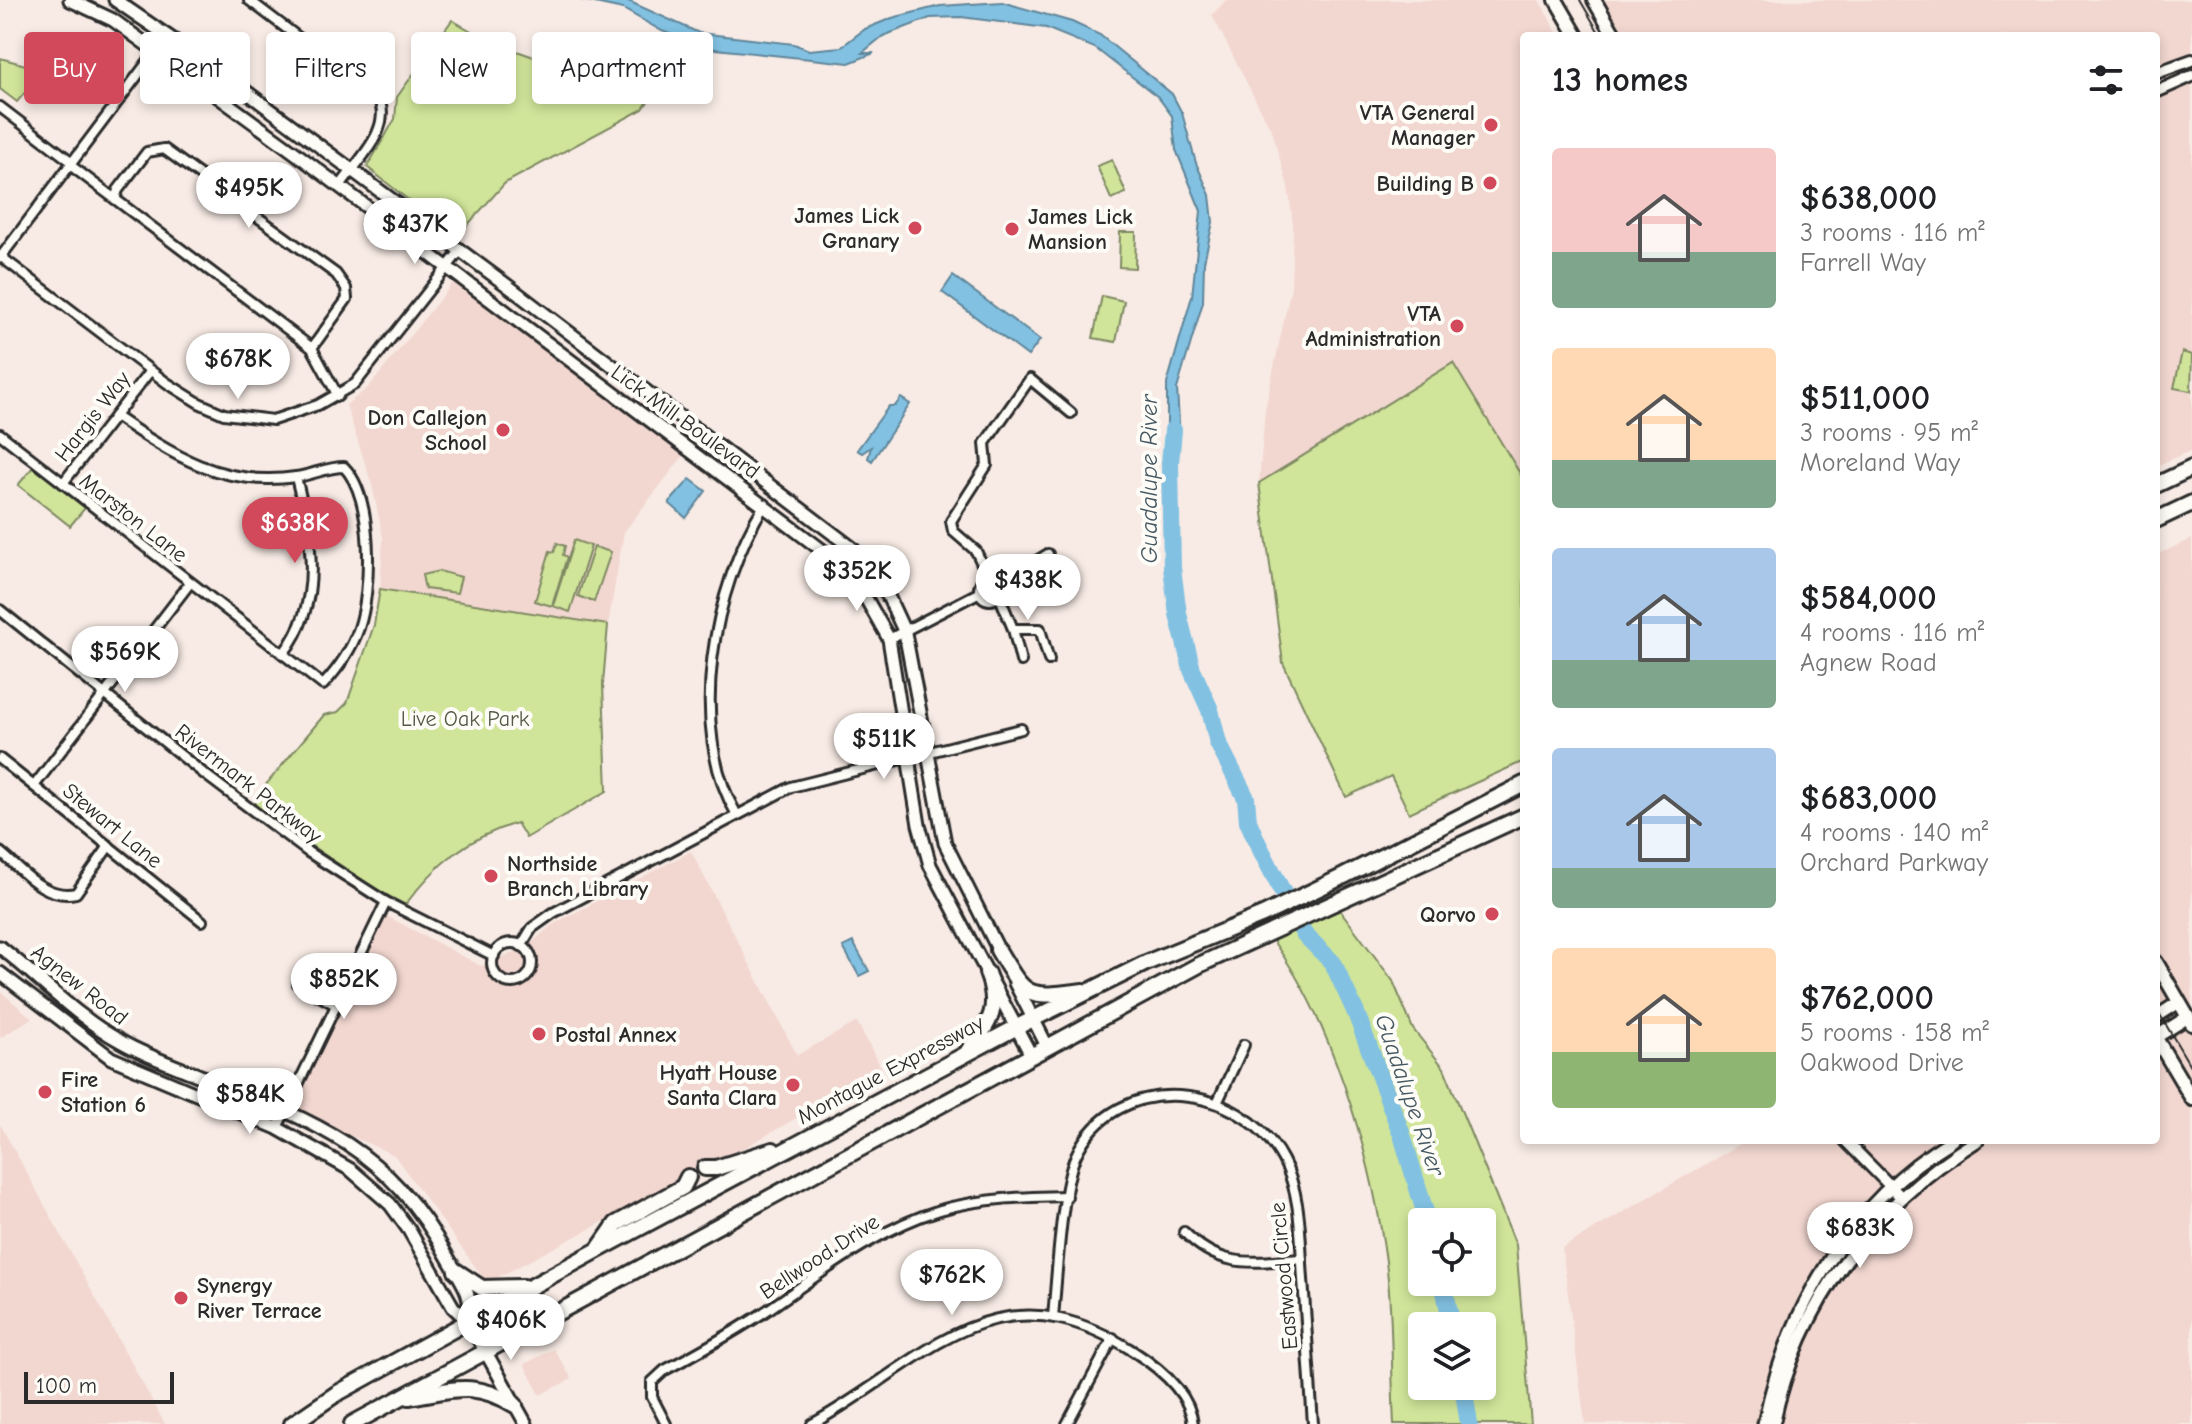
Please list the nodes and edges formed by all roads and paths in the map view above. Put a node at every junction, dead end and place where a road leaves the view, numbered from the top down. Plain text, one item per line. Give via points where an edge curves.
1 (70, 0) edge
2 (115, 0) edge
3 (249, 0) edge
4 (1556, 0) edge
5 (1594, 0) edge
6 (163, 32) edge
7 (1575, 32) edge
8 (1613, 32) edge
9 (140, 41) edge
10 (2192, 60) edge
11 (140, 72) edge
12 (2160, 72) edge
13 (2192, 76) edge
14 (2160, 90) edge
15 (250, 95) edge
16 (227, 104) edge
17 (0, 107) edge
18 (71, 163) junction
19 (351, 170) junction
20 (340, 186) junction
21 (115, 199) junction
22 (459, 252) junction
23 (0, 257) edge
24 (447, 269) junction
25 (312, 348) junction
26 (150, 371) junction
27 (338, 396) junction
28 (1071, 413) dead end
29 (115, 416) junction
30 (0, 434) edge
31 (2192, 468) edge
32 (296, 477) junction
33 (63, 483) junction
34 (2160, 483) edge
35 (2192, 503) edge
36 (765, 504) junction
37 (2160, 518) edge
38 (1048, 554) dead end
39 (989, 579) junction
40 (190, 583) junction
41 (999, 584) junction
42 (980, 592) junction
43 (999, 595) junction
44 (0, 610) edge
45 (1013, 629) junction
46 (905, 633) junction
47 (889, 639) junction
48 (283, 654) junction
49 (1049, 660) dead end
50 (1021, 661) dead end
51 (104, 694) junction
52 (1021, 729) dead end
53 (926, 754) junction
54 (908, 758) junction
55 (0, 759) edge
56 (34, 786) junction
57 (1520, 786) edge
58 (737, 815) junction
59 (1520, 818) edge
60 (1520, 823) edge
61 (1502, 825) junction
62 (109, 846) junction
63 (0, 852) edge
64 (386, 902) junction
65 (202, 921) dead end
66 (521, 946) junction
67 (0, 947) edge
68 (998, 950) junction
69 (494, 956) junction
70 (2160, 969) edge
71 (0, 973) edge
72 (987, 973) junction
73 (298, 984) dead end
74 (1092, 990) junction
75 (2179, 1002) junction
76 (334, 1004) junction
77 (2160, 1014) edge
78 (1034, 1020) junction
79 (2190, 1021) edge
80 (1017, 1027) junction
81 (2160, 1035) edge
82 (2160, 1044) edge
83 (1244, 1045) dead end
84 (1047, 1046) junction
85 (965, 1054) junction
86 (1031, 1055) junction
87 (2192, 1099) edge
88 (1218, 1101) junction
89 (285, 1110) junction
90 (277, 1128) junction
91 (1849, 1144) edge
92 (1947, 1144) edge
93 (1972, 1144) edge
94 (789, 1147) junction
95 (705, 1168) dead end
96 (688, 1177) dead end
97 (1890, 1187) junction
98 (1067, 1196) junction
99 (1900, 1196) junction
100 (1184, 1232) dead end
101 (598, 1250) junction
102 (1302, 1259) junction
103 (456, 1271) junction
104 (1821, 1272) junction
105 (1832, 1278) junction
106 (532, 1286) junction
107 (1053, 1317) junction
108 (469, 1322) junction
109 (1113, 1338) junction
110 (484, 1350) junction
111 (1775, 1391) junction
112 (397, 1399) junction
113 (515, 1405) junction
114 (292, 1424) edge
115 (352, 1424) edge
116 (526, 1424) edge
117 (666, 1424) edge
118 (812, 1424) edge
119 (1067, 1424) edge
120 (1193, 1424) edge
121 (1313, 1424) edge
122 (1764, 1424) edge
123 (1773, 1424) edge

1 - 9 main road, Lick Mill Boulevard via 113,20
2 - 6 main road, Lick Mill Boulevard
3 - 19 street via 378,98 385,110 383,124
4 - 7 main road
5 - 8 main road
10 - 12 street
11 - 18 street
13 - 14 street
15 - 19 main road, Lick Mill Boulevard
16 - 20 main road, Lick Mill Boulevard
17 - 18 street
18 - 21 street
18 - 23 street
19 - 20 street
19 - 22 main road, Lick Mill Boulevard
20 - 24 main road, Lick Mill Boulevard
21 - 25 street
21 - 25 street via 147,152 164,149 336,274 347,299
22 - 24 street
22 - 46 main road, Lick Mill Boulevard via 852,548 887,594
23 - 26 street
24 - 27 street via 367,371
24 - 36 main road, Lick Mill Boulevard
25 - 27 street
26 - 27 street via 199,403 250,420 273,420
26 - 29 street, Hargis Way
28 - 39 street via 1030,379 985,443 987,465 951,521 953,531 976,551
29 - 32 street via 200,468 244,478
29 - 33 street, Hargis Way
30 - 33 street, Marston Lane
31 - 34 highway
32 - 48 street via 312,535 309,595 295,638
32 - 48 street, Marston Lane via 344,467 355,482 368,580 364,608 343,664 323,685
33 - 40 street, Marston Lane
35 - 37 highway
36 - 47 main road, Lick Mill Boulevard via 844,564
36 - 58 street via 738,556 713,658 716,770
38 - 41 street
39 - 41 street
39 - 42 street via 982,582
40 - 48 street, Marston Lane
40 - 51 street
41 - 43 street
42 - 43 street via 990,600
42 - 46 street
43 - 45 street
44 - 51 street, Rivermark Parkway
45 - 49 street via 1040,629
45 - 50 street
46 - 47 street
46 - 53 main road, Lick Mill Boulevard
47 - 54 main road, Lick Mill Boulevard
51 - 56 street
51 - 64 street, Rivermark Parkway via 308,852
52 - 53 street
53 - 54 street
53 - 68 main road, Lick Mill Boulevard via 945,843
54 - 58 street via 791,787
54 - 72 main road, Lick Mill Boulevard via 930,865
55 - 56 street, Stewart Lane
56 - 62 street, Stewart Lane
57 - 74 highway, Montague Expressway via 1263,915 1196,940
58 - 66 street via 544,918
59 - 61 highway
60 - 61 highway
61 - 84 highway via 1199,965
62 - 63 street via 76,893 67,895 48,892
62 - 65 street, Stewart Lane
64 - 69 street, Rivermark Parkway
64 - 76 street
66 - 69 street via 503,946
66 - 69 street via 531,955 522,981 502,981 494,971
67 - 89 main road, Agnew Road via 118,1041
68 - 74 highway via 1021,989 1034,995
68 - 78 main road, Lick Mill Boulevard
70 - 75 main road
71 - 90 main road, Agnew Road via 111,1058
72 - 80 main road, Lick Mill Boulevard
72 - 85 highway via 994,991 993,1013
73 - 76 street
74 - 78 highway, Montague Expressway
75 - 77 main road
75 - 79 main road
76 - 89 street
78 - 80 highway, Montague Expressway
78 - 84 main road, Lick Mill Boulevard
79 - 81 main road
80 - 85 highway, Montague Expressway
80 - 86 main road, Lick Mill Boulevard
82 - 87 main road
83 - 88 street
84 - 86 highway
85 - 94 highway, Montague Expressway
86 - 110 highway
88 - 98 street, Eastwood Circle via 1157,1097 1115,1112 1096,1126 1075,1156
88 - 102 street, Eastwood Circle via 1258,1128 1284,1160 1297,1203
89 - 90 street
89 - 103 main road, Agnew Road via 375,1162 401,1186
90 - 108 main road, Agnew Road via 351,1170 390,1204 453,1307
91 - 97 street
92 - 97 main road
93 - 99 main road
94 - 95 highway
94 - 101 highway, Montague Expressway
96 - 101 highway via 683,1187 616,1224
97 - 99 street
97 - 104 main road
98 - 107 street, Eastwood Circle
98 - 117 street, Bellwood Drive via 968,1203 896,1228 859,1248 735,1331 665,1370 652,1382 652,1397
99 - 105 main road
100 - 102 street via 1214,1256 1230,1261
101 - 106 highway, Montague Expressway
102 - 121 street, Eastwood Circle
103 - 106 highway via 482,1288
103 - 108 main road, Agnew Road via 473,1301
104 - 105 main road
104 - 111 main road via 1788,1336
105 - 111 main road
106 - 108 highway, Montague Expressway
107 - 109 street
107 - 118 street via 1019,1315 979,1322 926,1347
108 - 110 main road
108 - 114 highway, Montague Expressway via 336,1394
109 - 119 street
109 - 120 street via 1164,1374 1181,1394
110 - 112 highway
110 - 113 main road
111 - 122 main road
111 - 123 main road
112 - 113 highway via 477,1387
112 - 115 highway
113 - 116 main road

